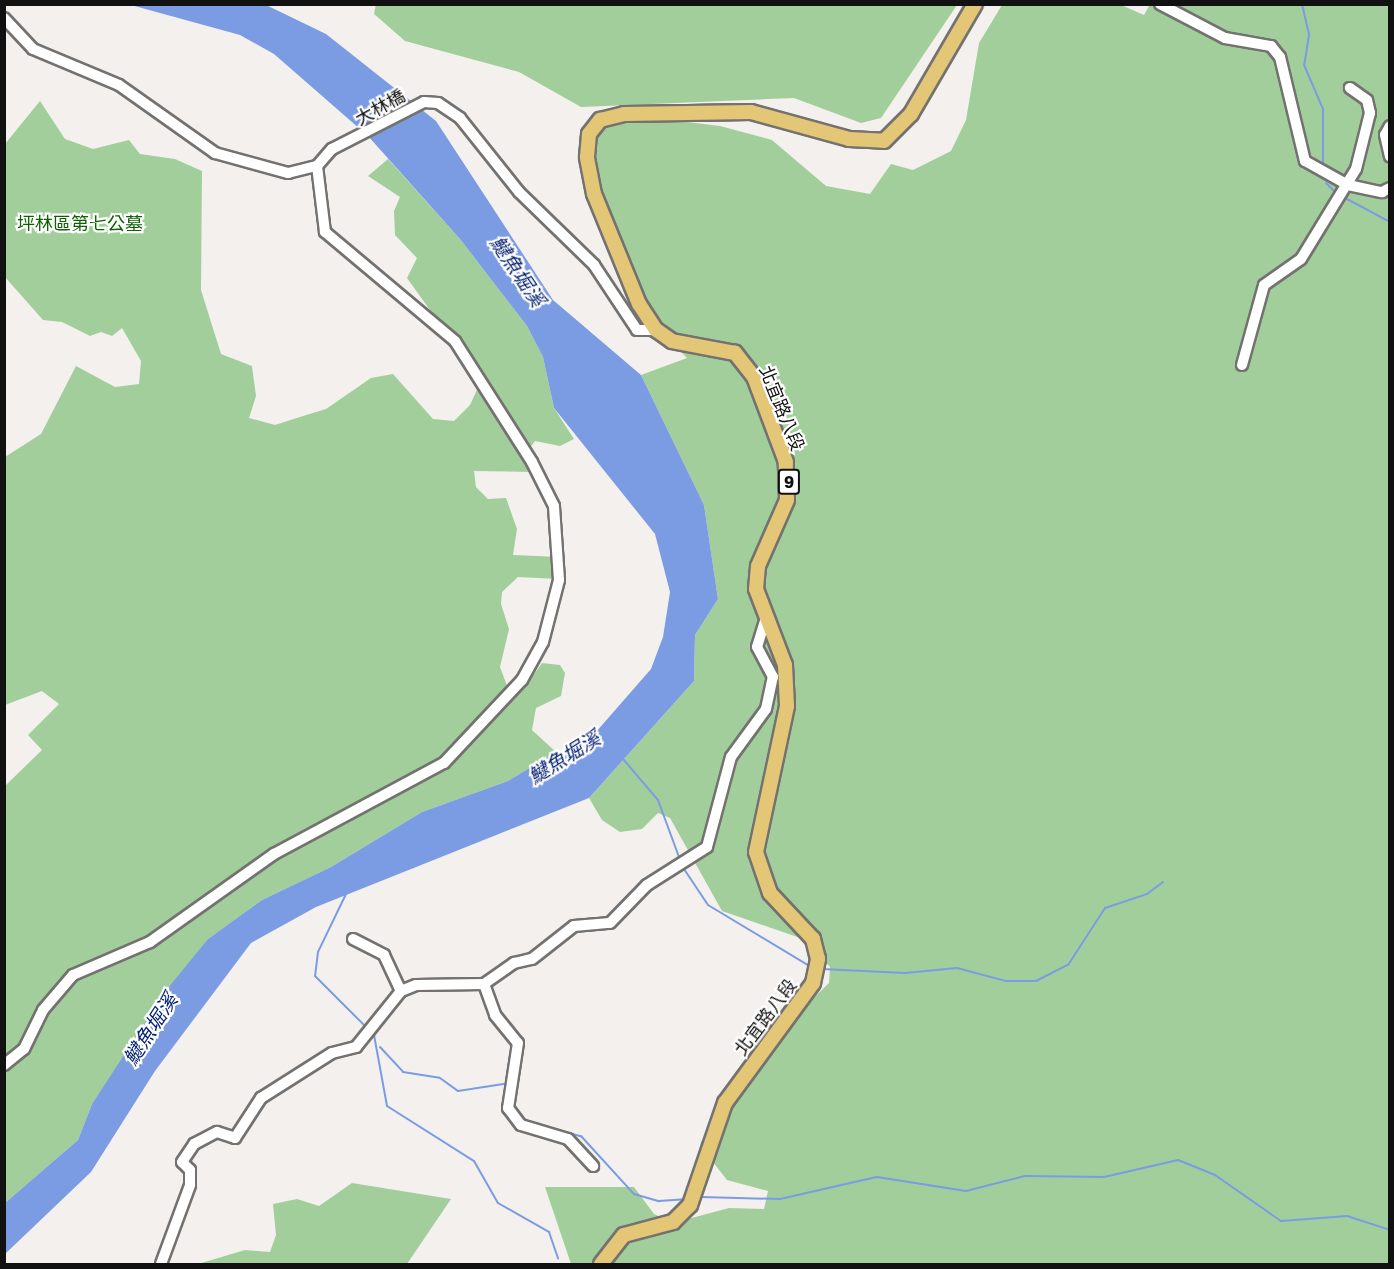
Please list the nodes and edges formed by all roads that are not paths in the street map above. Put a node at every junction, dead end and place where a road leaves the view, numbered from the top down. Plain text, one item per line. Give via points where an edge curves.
1 (975, 4) edge
2 (1160, 4) edge
3 (4, 18) edge
4 (1350, 88) dead end
5 (1389, 126) edge
6 (1389, 156) edge
7 (317, 166) junction
8 (1348, 186) junction
9 (1389, 188) edge
10 (657, 330) junction
11 (1242, 365) dead end
12 (765, 621) junction
13 (353, 939) dead end
14 (484, 984) junction
15 (401, 991) junction
16 (4, 1065) edge
17 (593, 1166) dead end
18 (161, 1264) edge
19 (601, 1264) edge

1 - 10 main road, 北宜路八段 / 9 via 910,114 884,141 849,139 751,112 624,114 596,125 587,146 594,194 627,280
2 - 8 street via 1226,38 1271,46 1280,57 1299,150 1315,170
3 - 7 street via 33,50 119,85 215,153 288,173
4 - 8 street via 1367,100 1370,113
5 - 6 street via 1385,135
7 - 10 street, 大林橋 via 332,149 424,102 438,102 460,118 519,192 594,265 637,330
7 - 16 street via 324,232 454,341 550,498 559,536 559,580 543,642 522,680 444,763 409,786 274,854 150,942 73,975 43,1010 24,1049
8 - 9 street via 1382,192
8 - 11 street via 1301,259 1264,285
10 - 12 main road, 北宜路八段 / 9 via 679,344 735,353 754,377 770,417 789,484 758,566 756,589
12 - 14 street via 757,647 773,677 766,709 731,757 707,847 647,885 610,923 574,926 532,958 514,963
12 - 19 main road, 北宜路八段 / 9 via 785,665 788,686 756,852 770,893 817,948 817,972 725,1103 690,1205 673,1222 624,1234
13 - 15 street via 384,955
14 - 15 street via 416,985
14 - 17 street via 495,1015 518,1043 508,1108 520,1125 568,1139
15 - 18 street via 356,1047 332,1053 261,1098 236,1138 217,1132 195,1144 182,1162 190,1170 190,1185

